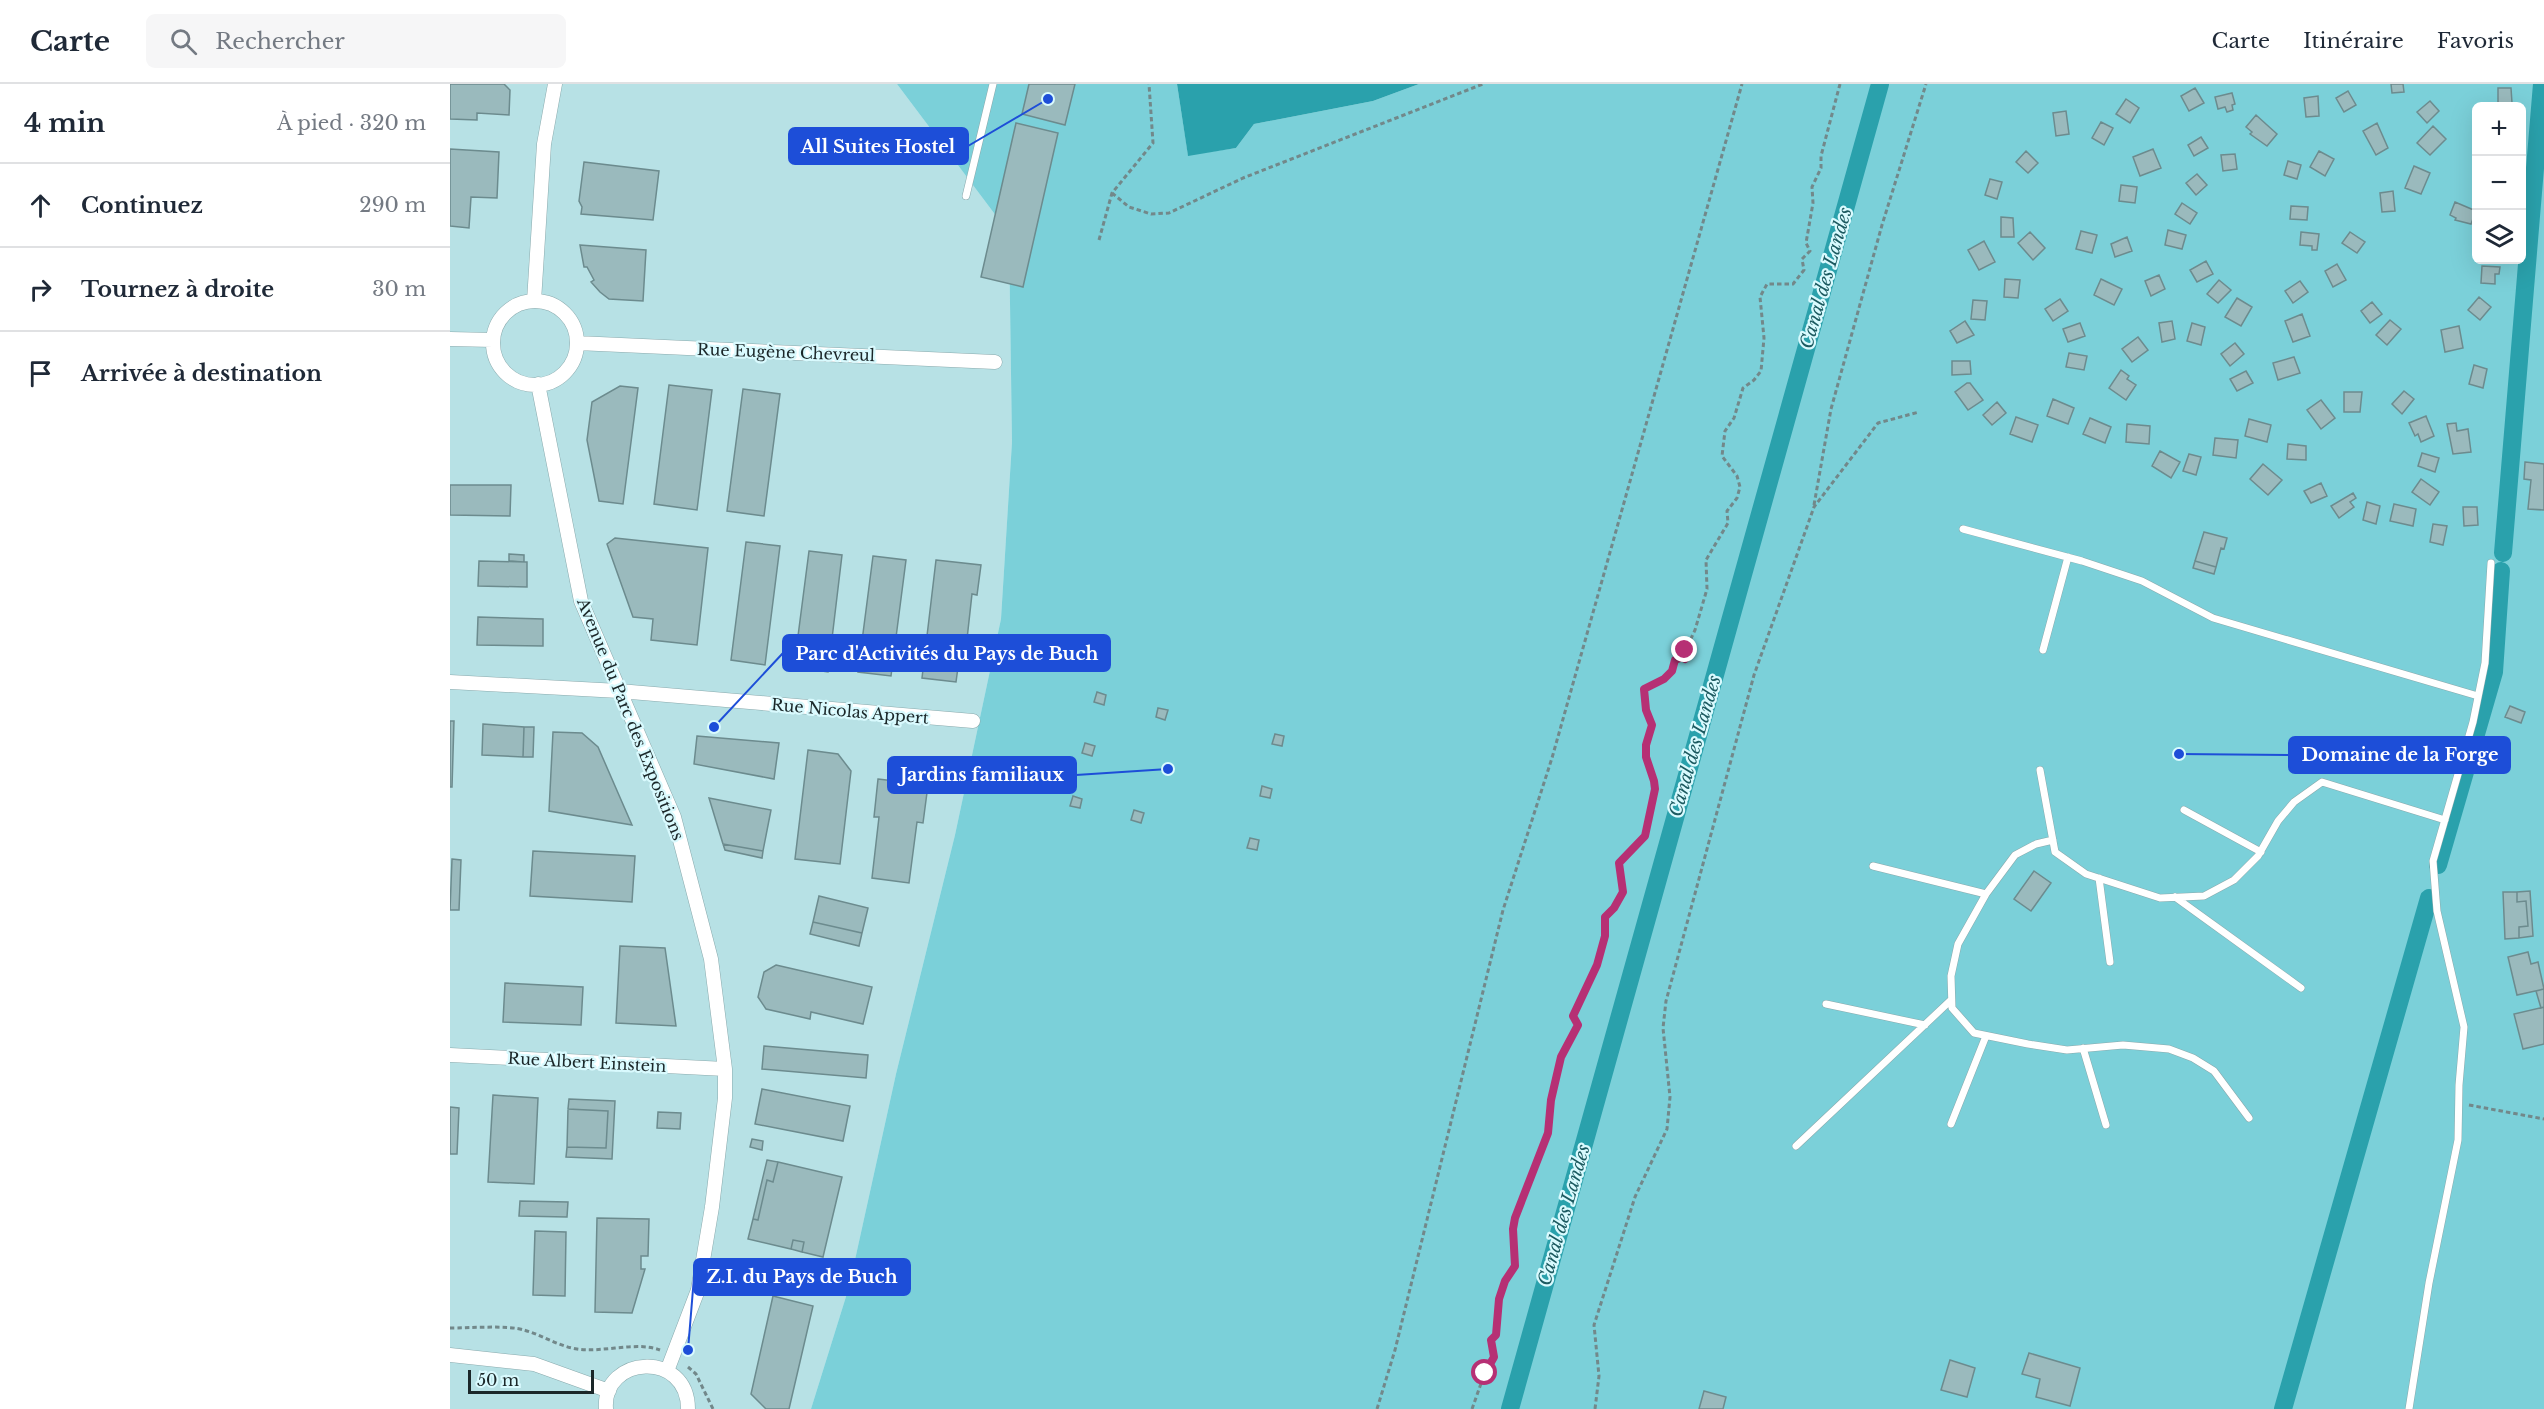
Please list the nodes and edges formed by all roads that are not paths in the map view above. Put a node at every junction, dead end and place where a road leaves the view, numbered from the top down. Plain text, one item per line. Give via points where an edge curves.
1 (555, 84) edge
2 (993, 84) edge
3 (966, 196) dead end
4 (534, 301) junction
5 (450, 339) edge
6 (494, 340) junction
7 (577, 343) junction
8 (995, 362) dead end
9 (538, 384) junction
10 (1963, 529) dead end
11 (2068, 557) junction
12 (2491, 563) dead end
13 (2043, 650) dead end
14 (450, 682) edge
15 (619, 691) junction
16 (2478, 696) junction
17 (973, 721) dead end
18 (2040, 770) dead end
19 (2184, 810) dead end
20 (2445, 820) junction
21 (2053, 840) junction
22 (2260, 852) junction
23 (1873, 866) dead end
24 (2099, 878) junction
25 (1986, 894) junction
26 (2175, 897) junction
27 (2110, 962) dead end
28 (2301, 988) dead end
29 (1952, 1000) junction
30 (1826, 1004) dead end
31 (1925, 1025) junction
32 (1986, 1036) junction
33 (2083, 1048) junction
34 (450, 1055) edge
35 (725, 1069) junction
36 (2249, 1118) dead end
37 (1951, 1124) dead end
38 (2106, 1125) dead end
39 (1796, 1146) dead end
40 (450, 1355) edge
41 (667, 1371) junction
42 (609, 1391) junction
43 (606, 1409) edge
44 (688, 1409) edge
45 (2409, 1409) edge

1 - 4 street via 544,144
2 - 3 lane
4 - 6 street via 517,305 503,316
4 - 7 street via 564,312 575,330
5 - 6 street
6 - 9 street via 497,360 510,376
7 - 8 street, Rue Eugène Chevreul
7 - 9 street via 567,370
9 - 15 street, Avenue du Parc des Expositions via 581,601
10 - 11 lane
11 - 13 lane
11 - 16 lane via 2142,581 2213,618
12 - 16 lane via 2486,663
14 - 15 street
15 - 17 street, Rue Nicolas Appert
15 - 35 street, Avenue du Parc des Expositions via 686,854 711,959
16 - 20 lane
18 - 21 lane
19 - 22 lane
20 - 22 lane via 2322,782 2294,802
20 - 45 lane via 2433,861 2437,911 2464,1027 2458,1140
21 - 24 lane via 2055,852 2086,874
21 - 25 lane via 2014,855
22 - 26 lane via 2234,880 2204,896
23 - 25 lane
24 - 26 lane via 2160,898
24 - 27 lane
25 - 29 lane via 1958,944 1951,976
26 - 28 lane
29 - 31 lane
29 - 32 lane via 1952,1008 1974,1033
30 - 31 lane
31 - 39 lane
32 - 33 lane via 2067,1050
32 - 37 lane
33 - 36 lane via 2123,1045 2169,1049 2193,1058 2214,1071
33 - 38 lane
34 - 35 street, Rue Albert Einstein
35 - 41 street, Avenue du Parc des Expositions via 712,1207 698,1290
40 - 42 street via 534,1364
41 - 42 street via 640,1366 616,1379
41 - 44 street via 684,1389
42 - 43 street

